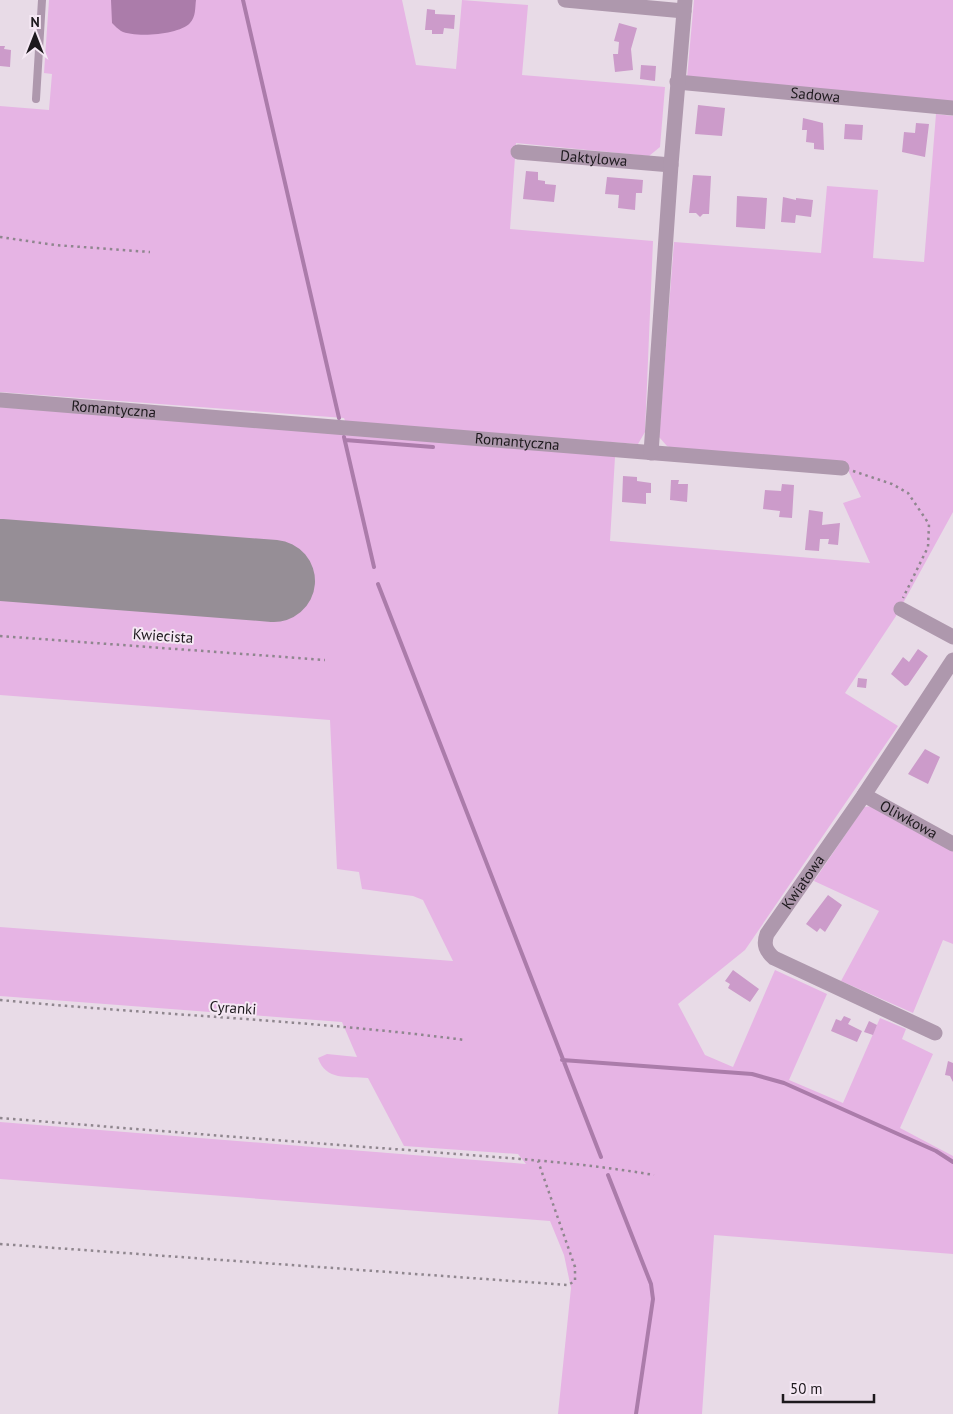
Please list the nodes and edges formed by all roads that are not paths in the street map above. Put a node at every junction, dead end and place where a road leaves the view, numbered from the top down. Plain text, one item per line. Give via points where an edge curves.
1 (42, 0) edge
2 (565, 0) edge
3 (684, 6) edge
4 (677, 82) junction
5 (36, 99) dead end
6 (953, 108) edge
7 (518, 152) dead end
8 (670, 166) junction
9 (0, 400) edge
10 (651, 453) junction
11 (842, 468) road end
12 (904, 604) road end
13 (953, 637) edge
14 (953, 660) edge
15 (864, 795) junction
16 (953, 844) edge
17 (935, 1033) dead end

1 - 5 lane
2 - 3 street
3 - 4 street
4 - 6 street, Sadowa
4 - 8 street
7 - 8 street, Daktylowa
8 - 10 street
9 - 10 street, Romantyczna
10 - 11 street, Romantyczna
12 - 13 street
14 - 15 street, Kwiatowa
15 - 16 street, Oliwkowa
15 - 17 street, Kwiatowa via 767,934 764,946 774,958

